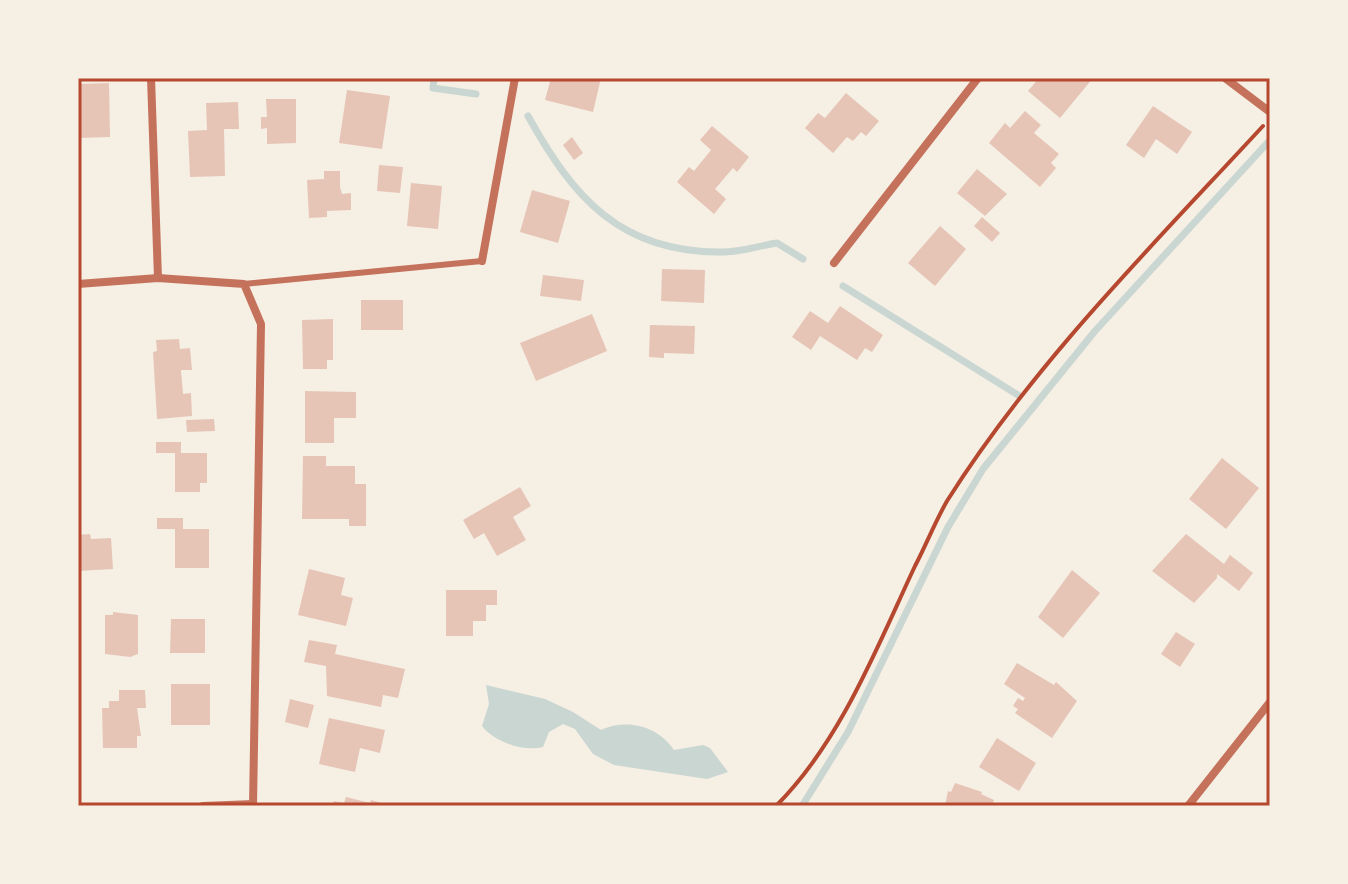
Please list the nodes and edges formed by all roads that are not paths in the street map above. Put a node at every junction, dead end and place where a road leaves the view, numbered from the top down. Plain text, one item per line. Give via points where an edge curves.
1 (151, 78) edge
2 (515, 78) edge
3 (978, 78) edge
4 (1225, 78) edge
5 (1270, 112) edge
6 (482, 261) joint
7 (834, 263) dead end
8 (158, 278) junction
9 (78, 284) edge
10 (244, 284) junction
11 (1270, 702) edge
12 (253, 805) edge
13 (203, 806) edge
14 (1188, 806) edge

1 - 8 street
2 - 6 street
3 - 7 street
4 - 5 street
6 - 10 lane
8 - 9 street
8 - 10 street
10 - 12 street via 261,324
11 - 14 street
12 - 13 street

